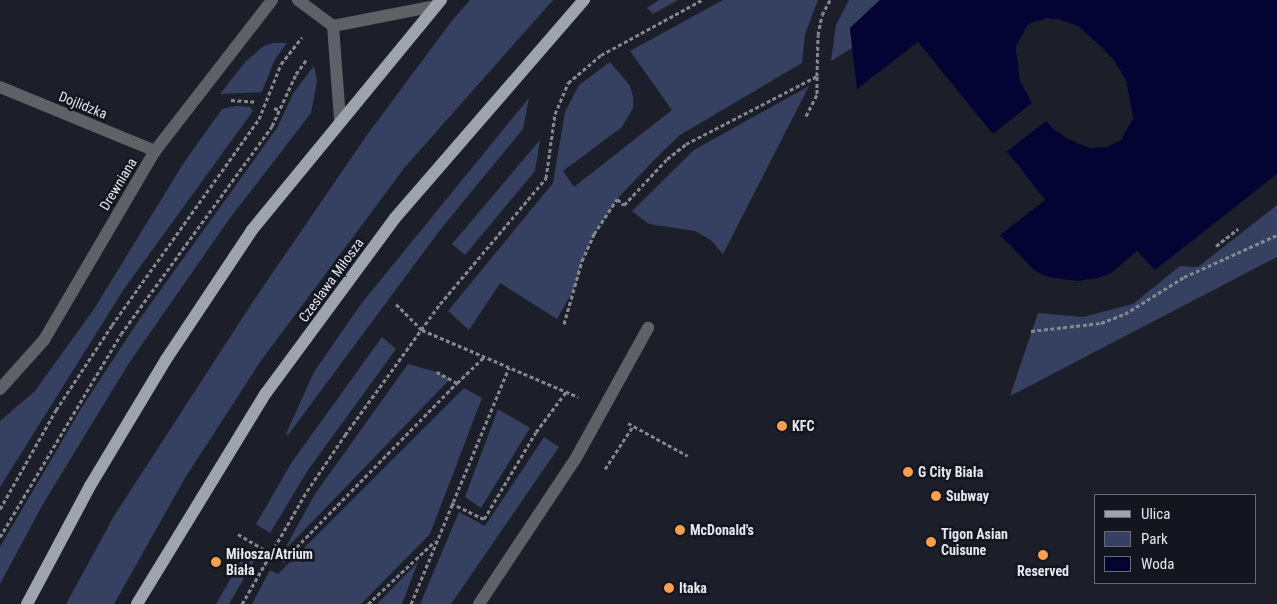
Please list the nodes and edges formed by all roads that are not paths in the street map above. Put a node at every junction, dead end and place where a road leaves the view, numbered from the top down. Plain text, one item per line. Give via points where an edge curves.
1 (272, 0) edge
2 (298, 0) edge
3 (584, 0) edge
4 (438, 3) edge
5 (333, 26) junction
6 (0, 87) edge
7 (340, 120) junction
8 (155, 151) junction
9 (648, 328) dead end
10 (0, 388) edge
11 (26, 604) edge
12 (137, 604) edge
13 (479, 604) edge

1 - 8 street, Drewniana
2 - 5 street
3 - 12 main road, Czesława Miłosza via 484,112 389,226 266,393
4 - 5 street
4 - 7 main road
5 - 7 street
6 - 8 street, Dojlidzka
7 - 11 main road via 252,230 167,358 90,486
8 - 10 street, Drewniana via 44,340
9 - 13 street via 576,458

